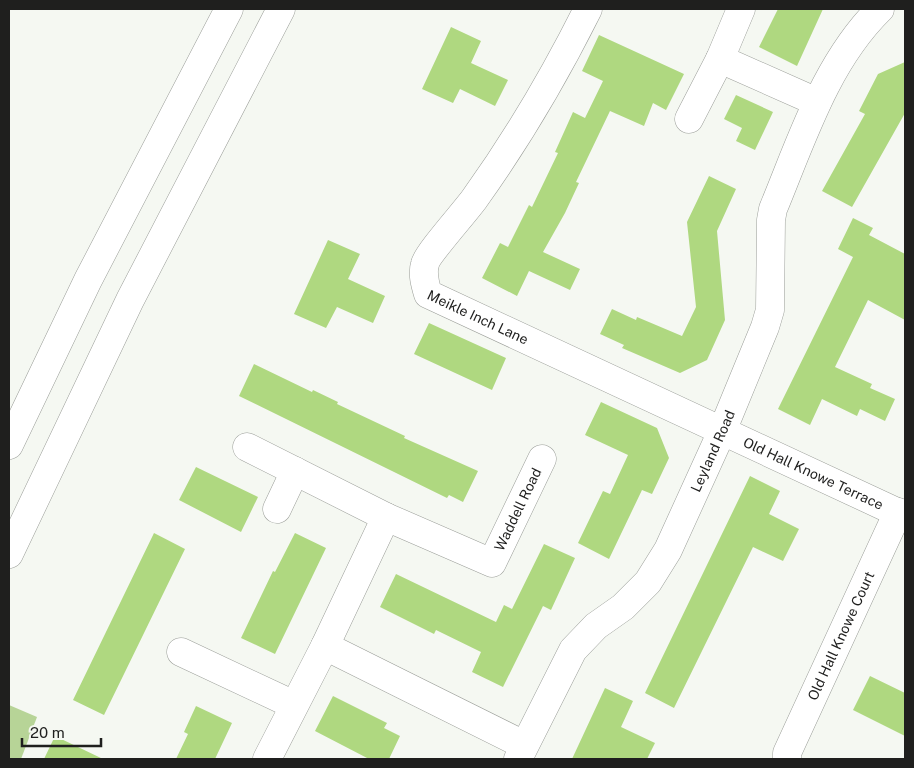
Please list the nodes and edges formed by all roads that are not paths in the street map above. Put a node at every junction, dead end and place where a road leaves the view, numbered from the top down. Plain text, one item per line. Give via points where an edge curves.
1 (229, 9) edge
2 (281, 9) edge
3 (588, 9) edge
4 (741, 9) edge
5 (880, 9) edge
6 (720, 60) junction
7 (817, 102) junction
8 (688, 119) dead end
9 (723, 429) junction
10 (9, 445) edge
11 (247, 447) dead end
12 (542, 459) dead end
13 (295, 472) junction
14 (277, 509) dead end
15 (902, 514) edge
16 (386, 517) junction
17 (9, 554) edge
18 (325, 646) junction
19 (181, 652) dead end
20 (294, 705) junction
21 (521, 752) edge
22 (267, 759) edge
23 (787, 759) edge

1 - 10 street via 88,280
2 - 17 street via 130,300
3 - 9 street, Meikle Inch Lane via 522,128 474,200 425,263 424,281 428,294
4 - 6 street
5 - 7 street, Leyland Road via 860,29
6 - 7 street
6 - 8 street
7 - 9 street, Leyland Road via 773,209 770,310
9 - 15 street, Old Hall Knowe Terrace
9 - 21 street, Leyland Road via 668,550 648,582 573,650
11 - 13 street, Waddell Road
12 - 16 street, Waddell Road via 492,563
13 - 14 street
13 - 16 street, Waddell Road
15 - 23 street, Old Hall Knowe Court via 805,710
16 - 18 street
18 - 20 street
18 - 21 street
19 - 20 street
20 - 22 street

